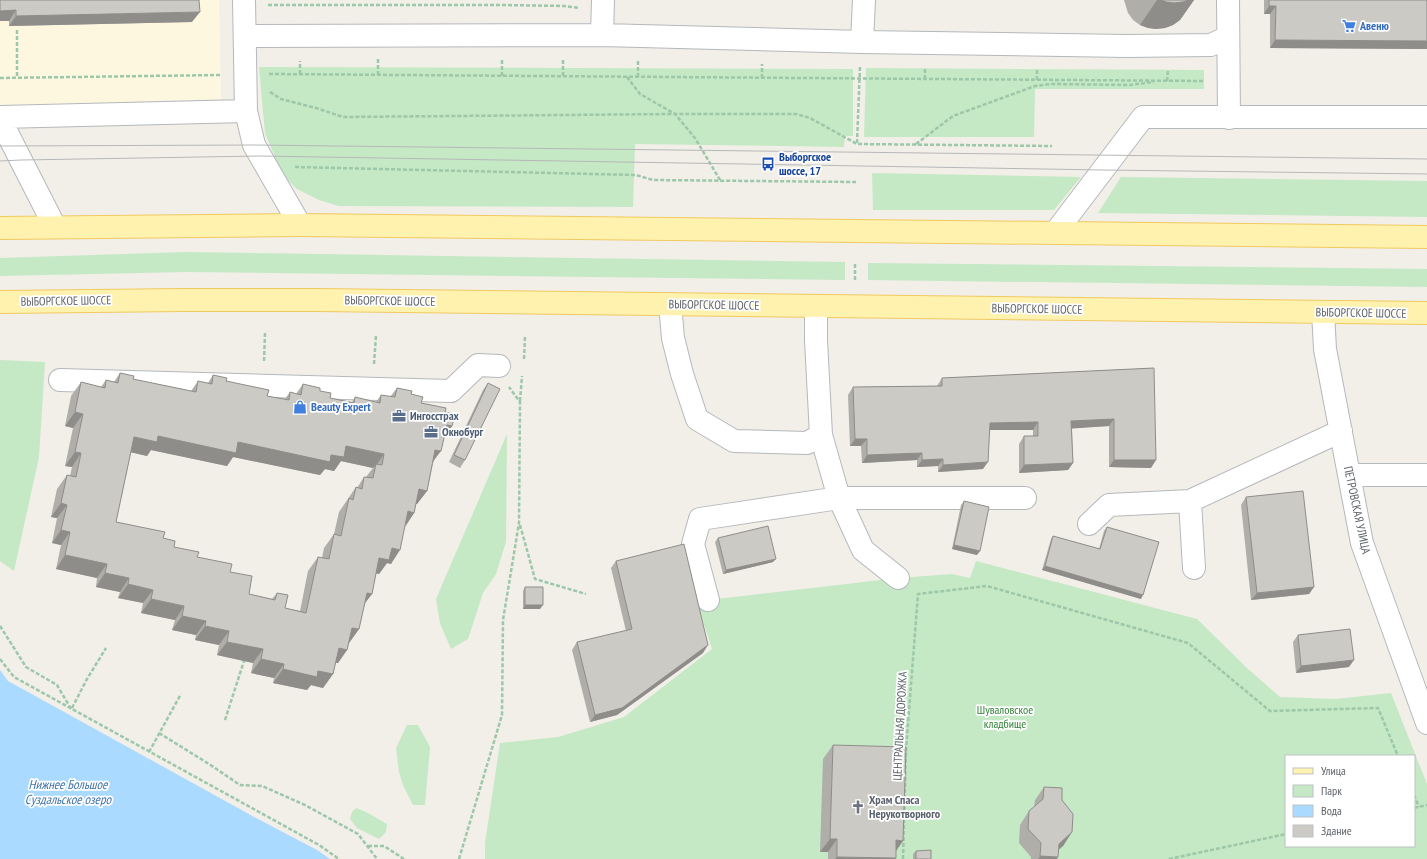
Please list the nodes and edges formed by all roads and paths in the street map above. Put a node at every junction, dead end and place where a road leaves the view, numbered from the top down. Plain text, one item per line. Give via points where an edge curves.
1 (244, 0) edge
2 (603, 0) edge
3 (864, 0) edge
4 (1228, 0) edge
5 (17, 30) edge
6 (602, 35) junction
7 (245, 36) junction
8 (1228, 37) junction
9 (862, 42) junction
10 (246, 75) junction
11 (627, 77) junction
12 (0, 78) edge
13 (17, 78) junction
14 (860, 79) junction
15 (1167, 81) junction
16 (1229, 81) junction
17 (246, 111) junction
18 (675, 114) junction
19 (1427, 117) edge
20 (0, 118) edge
21 (1229, 118) junction
22 (857, 144) junction
23 (915, 144) junction
24 (1052, 146) dead end
25 (266, 166) junction
26 (720, 181) junction
27 (856, 182) dead end
28 (300, 225) junction
29 (55, 227) junction
30 (0, 228) edge
31 (1055, 234) junction
32 (1427, 237) edge
33 (855, 262) dead end
34 (855, 280) dead end
35 (0, 302) edge
36 (670, 304) junction
37 (816, 306) junction
38 (1323, 312) junction
39 (1427, 313) edge
40 (376, 335) dead end
41 (499, 366) dead end
42 (60, 380) dead end
43 (508, 386) dead end
44 (373, 389) junction
45 (1341, 431) junction
46 (821, 435) junction
47 (1349, 475) junction
48 (1427, 475) edge
49 (839, 498) junction
50 (1025, 498) dead end
51 (1190, 501) junction
52 (519, 523) junction
53 (1089, 524) dead end
54 (1194, 568) dead end
55 (898, 578) dead end
56 (586, 594) dead end
57 (708, 600) dead end
58 (0, 626) edge
59 (106, 648) dead end
60 (0, 659) edge
61 (244, 661) edge
62 (181, 694) dead end
63 (72, 709) junction
64 (225, 720) dead end
65 (1427, 723) edge
66 (159, 733) junction
67 (149, 752) junction
68 (1398, 755) edge
69 (1415, 797) edge
70 (1427, 805) edge
71 (1419, 807) junction
72 (1415, 808) edge
73 (1285, 834) edge
74 (367, 846) junction
75 (339, 859) edge
76 (377, 859) edge
77 (404, 859) edge
78 (459, 859) edge
79 (903, 859) edge
80 (1169, 859) edge

1 - 7 street
2 - 6 street
3 - 9 street
4 - 8 street
5 - 13 path
6 - 7 street
6 - 9 street
7 - 10 street
8 - 9 street via 1211,45 1182,46
8 - 16 street
9 - 14 path
10 - 11 path
10 - 13 path
10 - 17 street
10 - 18 path via 281,99 343,117
11 - 14 path
11 - 18 path via 640,94
12 - 13 path
14 - 15 path
14 - 22 path
15 - 16 path
15 - 23 path via 1130,85 1035,86 953,116
16 - 21 street
17 - 20 street
17 - 25 street via 254,145
18 - 22 path via 796,114 810,118
18 - 26 path via 695,138
19 - 21 street
20 - 29 street
21 - 31 street via 1143,117
22 - 23 path
23 - 24 path
25 - 26 path via 636,175 653,180
25 - 28 street
26 - 27 path
28 - 29 main road
28 - 31 main road
29 - 30 main road
31 - 32 main road
33 - 34 path
35 - 36 main road, ВЫБОРГСКОЕ ШОССЕ via 324,300
36 - 37 main road, ВЫБОРГСКОЕ ШОССЕ
36 - 46 street via 673,338 697,419 734,441 807,443
37 - 38 main road, ВЫБОРГСКОЕ ШОССЕ
37 - 46 street
38 - 39 main road, ВЫБОРГСКОЕ ШОССЕ
38 - 45 street, ПЕТРОВСКАЯ УЛИЦА via 1325,349
40 - 44 path
41 - 44 street via 478,365 451,391
42 - 44 street
43 - 52 path via 520,402
45 - 47 street, ПЕТРОВСКАЯ УЛИЦА
45 - 51 street
46 - 49 street
47 - 48 street
47 - 65 street, ПЕТРОВСКАЯ УЛИЦА via 1362,543
49 - 50 street
49 - 55 street via 863,550
49 - 57 street via 700,519 693,544
51 - 53 street via 1109,505
51 - 54 street
52 - 56 path via 535,579
52 - 78 path via 503,620 502,715
58 - 63 path via 26,667 57,685
59 - 63 path
60 - 63 path via 14,677
61 - 64 path
62 - 66 path
63 - 67 path
66 - 67 path
66 - 74 path via 240,785 262,786 306,804 358,834
67 - 75 path via 319,845
68 - 79 path, ЦЕНТРАЛЬНАЯ ДОРОЖКА via 1378,708 1270,711 1188,643 987,586 918,594 906,750
69 - 71 path
70 - 71 path
71 - 72 path
73 - 80 path
74 - 76 path
74 - 77 path via 384,846

